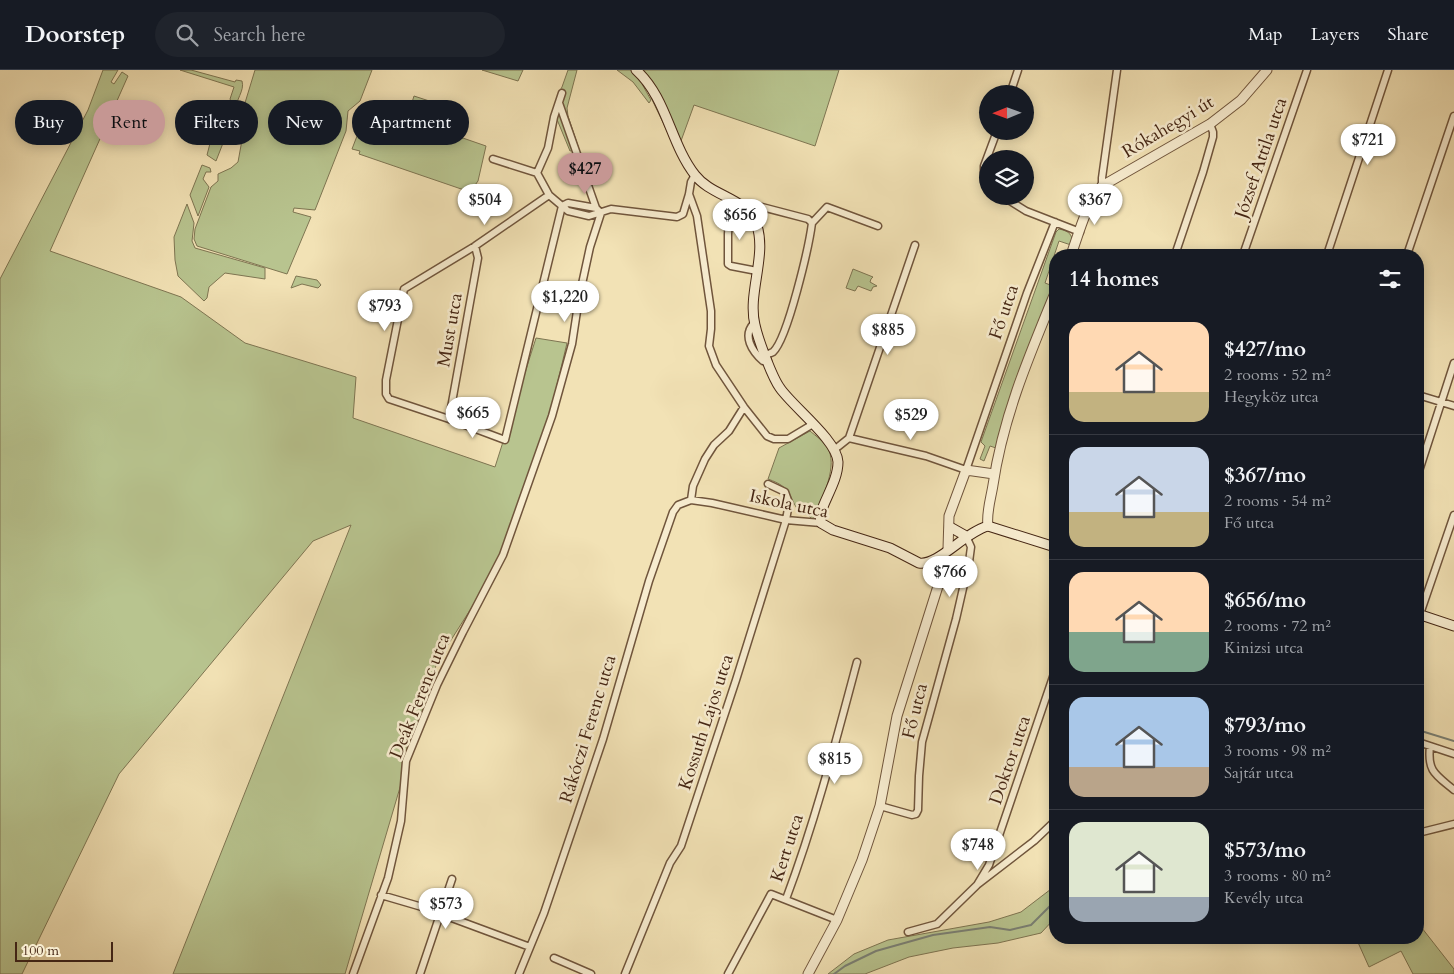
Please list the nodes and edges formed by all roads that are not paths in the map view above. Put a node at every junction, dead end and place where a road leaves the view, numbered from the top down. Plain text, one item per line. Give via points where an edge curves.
1 (636, 70) edge
2 (1018, 70) edge
3 (1118, 70) edge
4 (1267, 70) edge
5 (1306, 70) edge
6 (1388, 70) edge
7 (1013, 85) edge
8 (562, 93) dead end
9 (559, 103) junction
10 (1454, 116) edge
11 (1210, 124) junction
12 (493, 159) dead end
13 (537, 173) junction
14 (695, 175) junction
15 (1102, 186) junction
16 (549, 194) junction
17 (689, 194) junction
18 (733, 201) junction
19 (1016, 205) edge
20 (562, 206) junction
21 (596, 208) junction
22 (750, 212) junction
23 (601, 213) junction
24 (1055, 222) junction
25 (812, 223) junction
26 (878, 226) dead end
27 (1080, 232) junction
28 (915, 245) dead end
29 (476, 246) junction
30 (1073, 249) edge
31 (1177, 249) edge
32 (1246, 249) edge
33 (1329, 249) edge
34 (1409, 249) edge
35 (757, 270) junction
36 (1049, 308) edge
37 (767, 358) junction
38 (1454, 363) edge
39 (1424, 397) edge
40 (1441, 402) junction
41 (1454, 406) edge
42 (744, 407) junction
43 (449, 419) junction
44 (813, 424) junction
45 (849, 438) junction
46 (834, 450) junction
47 (1424, 455) edge
48 (966, 470) junction
49 (994, 474) junction
50 (768, 484) dead end
51 (691, 500) junction
52 (1454, 515) edge
53 (786, 520) junction
54 (820, 523) junction
55 (950, 526) junction
56 (988, 526) junction
57 (966, 536) junction
58 (1049, 545) edge
59 (948, 549) junction
60 (935, 560) junction
61 (940, 576) junction
62 (964, 580) junction
63 (1424, 600) edge
64 (1424, 616) edge
65 (1454, 626) edge
66 (857, 662) dead end
67 (1049, 689) edge
68 (1424, 744) edge
69 (1430, 746) junction
70 (1454, 754) edge
71 (1454, 790) edge
72 (880, 806) junction
73 (1454, 824) edge
74 (1049, 827) edge
75 (1424, 832) edge
76 (452, 879) dead end
77 (977, 885) junction
78 (382, 895) junction
79 (786, 899) junction
80 (439, 914) junction
81 (837, 920) junction
82 (908, 932) dead end
83 (530, 947) junction
84 (554, 958) dead end
85 (353, 974) edge
86 (420, 974) edge
87 (519, 974) edge
88 (591, 974) edge
89 (625, 974) edge
90 (728, 974) edge
91 (808, 974) edge

1 - 14 street via 660,102
2 - 7 street
3 - 15 street
4 - 11 street, Rókahegyi út via 1241,100
5 - 32 street, József Attila utca
6 - 33 street
8 - 9 street
9 - 13 street via 548,148
9 - 21 street
10 - 34 street
11 - 15 street, Rókahegyi út
11 - 31 street via 1213,136
12 - 13 street
13 - 16 street
14 - 17 street
14 - 18 street via 702,183
15 - 27 street via 1091,202
16 - 20 street
16 - 29 street
17 - 23 street via 683,214 677,217 612,209
17 - 42 street via 697,216 711,311 709,346 716,365
18 - 22 street
18 - 35 street via 728,264
19 - 24 street
20 - 21 street via 568,203
20 - 23 street via 568,211 589,216
20 - 43 street via 506,440
21 - 23 street
22 - 25 street via 762,207 808,219
22 - 35 street via 758,230
23 - 78 street, Deák Ferenc utca via 582,281 572,344 504,554 437,685 406,761 401,821
24 - 27 street
24 - 48 street, Fő utca
25 - 26 street via 827,207
25 - 37 street via 795,299 778,344
27 - 30 street
28 - 45 street
29 - 43 street, Must utca via 478,258
29 - 43 street via 404,289 386,380 389,399
35 - 37 street via 754,323
36 - 49 street via 1014,398
37 - 44 street via 779,386
38 - 40 street
39 - 40 street
40 - 41 street
40 - 47 street
42 - 44 street via 764,433 774,439 788,439
42 - 51 street via 705,459 693,486
44 - 46 street
45 - 46 street
45 - 48 street via 926,456
46 - 54 street via 838,468
48 - 49 street
48 - 55 street via 951,509
49 - 56 street
50 - 53 street, Kossuth Lajos utca via 785,492 789,503
51 - 53 street, Iskola utca
51 - 83 street, Rákóczi Ferenc utca via 678,505 668,524 600,748
52 - 63 street
53 - 54 street, Iskola utca
53 - 89 street, Kossuth Lajos utca via 681,846 670,863
54 - 60 street, Iskola utca via 919,563
55 - 57 street
55 - 59 street
56 - 57 street
56 - 58 street
57 - 59 street
57 - 62 street, Fő utca via 971,547
59 - 60 street
60 - 61 street
61 - 62 street
61 - 72 street, Fő utca via 897,716
62 - 72 street, Fő utca via 922,742 918,810 912,815
64 - 65 street
66 - 79 street, Kert utca via 826,778
67 - 77 street, Doktor utca via 989,865
68 - 69 street
69 - 70 street
69 - 71 street via 1432,769
72 - 81 street, Fő utca
73 - 75 street
74 - 77 street
76 - 80 street
77 - 82 street via 937,924
78 - 80 street
78 - 85 street, Deák Ferenc utca
79 - 81 street, Kert utca
79 - 90 street, Kert utca via 771,894
80 - 83 street
80 - 86 street
81 - 91 street, Fő utca
83 - 87 street, Rákóczi Ferenc utca
84 - 88 street

